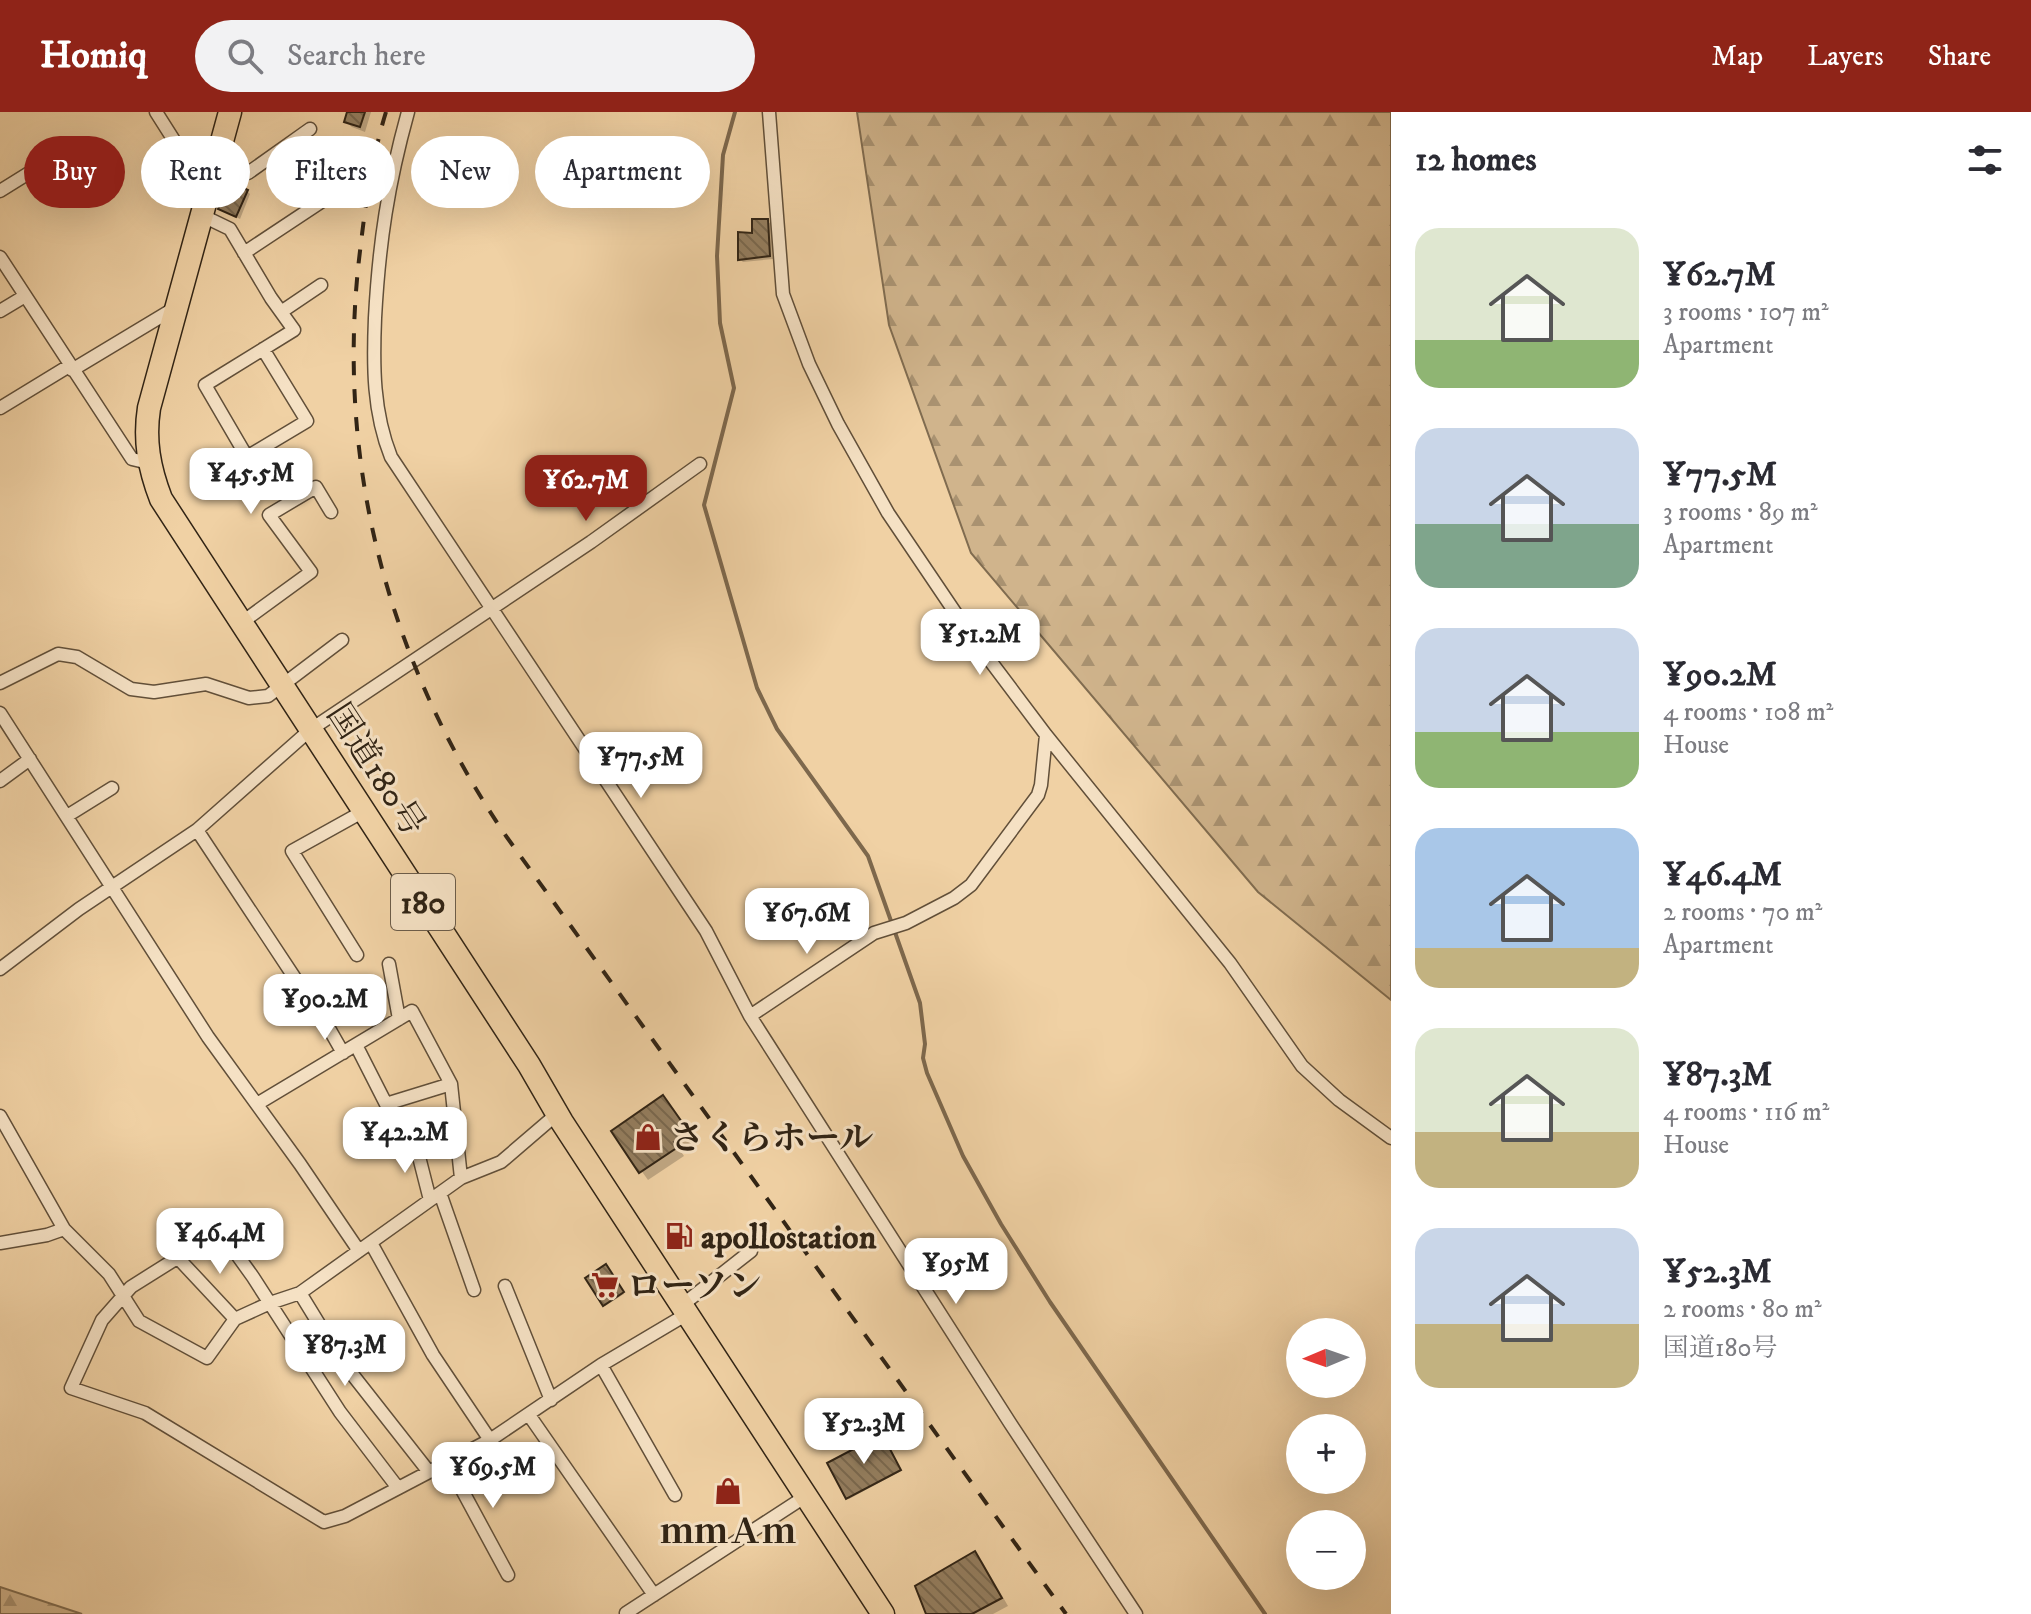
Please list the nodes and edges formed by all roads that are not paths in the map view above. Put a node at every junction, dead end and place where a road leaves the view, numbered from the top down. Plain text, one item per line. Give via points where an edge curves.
1 (156, 112) edge
2 (230, 112) edge
3 (408, 112) edge
4 (769, 112) edge
5 (310, 129) dead end
6 (171, 136) edge
7 (223, 136) edge
8 (250, 172) edge
9 (24, 176) edge
10 (0, 191) edge
11 (203, 208) edge
12 (312, 208) edge
13 (201, 215) junction
14 (244, 253) junction
15 (0, 257) edge
16 (321, 285) dead end
17 (25, 296) junction
18 (175, 308) junction
19 (0, 311) edge
20 (281, 312) junction
21 (263, 349) junction
22 (71, 368) junction
23 (0, 408) edge
24 (149, 463) junction
25 (700, 464) dead end
26 (331, 512) dead end
27 (491, 608) junction
28 (241, 623) junction
29 (342, 640) dead end
30 (0, 683) edge
31 (282, 686) junction
32 (0, 713) edge
33 (310, 730) junction
34 (1046, 735) junction
35 (30, 759) junction
36 (0, 781) edge
37 (112, 788) dead end
38 (364, 811) junction
39 (67, 816) junction
40 (197, 830) junction
41 (113, 887) junction
42 (357, 955) dead end
43 (389, 964) dead end
44 (0, 969) edge
45 (750, 1016) junction
46 (399, 1019) junction
47 (356, 1045) junction
48 (343, 1053) junction
49 (451, 1084) junction
50 (257, 1104) junction
51 (557, 1114) junction
52 (0, 1116) edge
53 (1391, 1138) edge
54 (415, 1141) dead end
55 (461, 1178) junction
56 (435, 1197) junction
57 (64, 1229) junction
58 (0, 1243) edge
59 (371, 1243) junction
60 (359, 1251) junction
61 (751, 1251) dead end
62 (178, 1258) junction
63 (505, 1286) dead end
64 (474, 1290) dead end
65 (300, 1293) junction
66 (122, 1297) junction
67 (270, 1303) junction
68 (684, 1310) junction
69 (235, 1319) junction
70 (601, 1365) junction
71 (551, 1400) junction
72 (529, 1415) junction
73 (490, 1440) junction
74 (447, 1462) junction
75 (429, 1472) junction
76 (398, 1488) junction
77 (675, 1495) dead end
78 (806, 1496) junction
79 (508, 1575) dead end
80 (654, 1595) junction
81 (626, 1613) edge
82 (883, 1614) edge
83 (1136, 1614) edge

1 - 6 street
2 - 7 highway, 国道180号 / 180
3 - 27 street via 385,204 378,268 377,413 391,457
4 - 34 street via 783,294 809,364 888,513
5 - 8 street
9 - 10 street
11 - 13 highway, 国道180号 / 180
12 - 14 street
13 - 14 street via 230,229
13 - 18 highway, 国道180号 / 180
14 - 20 street
15 - 17 street
16 - 20 street
17 - 19 street
17 - 22 street
18 - 22 street
18 - 24 highway, 国道180号 / 180 via 146,425
20 - 21 street via 294,330
21 - 21 street via 205,385 247,457 307,421
22 - 23 street
22 - 24 street via 132,459
24 - 28 highway, 国道180号 / 180 via 161,499
25 - 27 street
26 - 28 street via 316,487 269,515 311,572
27 - 33 street
27 - 45 street via 706,931
28 - 31 highway, 国道180号 / 180
29 - 31 street
30 - 31 street via 58,654 77,657 131,689 154,692 206,684 249,698 268,696
31 - 33 highway, 国道180号 / 180
32 - 35 street
33 - 38 highway, 国道180号 / 180
33 - 40 street
34 - 45 street via 1038,795 971,885 937,909 883,930
34 - 53 street via 1230,963 1302,1066
35 - 36 street
35 - 39 street
37 - 39 street
38 - 42 street via 292,851
38 - 51 highway, 国道180号 / 180
39 - 41 street
40 - 41 street
40 - 48 street
41 - 44 street
41 - 50 street
43 - 46 street
45 - 83 street
46 - 47 street
46 - 49 street via 412,1011
47 - 48 street
47 - 49 street via 386,1104
48 - 50 street
49 - 55 street
50 - 60 street
51 - 55 street via 501,1162
51 - 68 highway, 国道180号 / 180
52 - 57 street
54 - 56 street
55 - 56 street
56 - 59 street
56 - 64 street
57 - 58 street
57 - 66 street via 109,1274
59 - 60 street
59 - 73 street via 433,1355
60 - 65 street
61 - 68 street
62 - 66 street
62 - 67 street via 220,1231
62 - 69 street
63 - 71 street
65 - 67 street
65 - 75 street via 341,1360
66 - 69 street via 139,1321 207,1358
66 - 76 street via 102,1320 71,1388 145,1413 324,1522
67 - 69 street
67 - 76 street via 340,1412
68 - 70 street
68 - 78 highway, 国道180号 / 180
70 - 71 street
70 - 77 street
71 - 72 street
72 - 73 street
72 - 80 street
73 - 74 street
74 - 75 street
74 - 79 street
75 - 76 street
78 - 80 street
78 - 82 highway, 国道180号 / 180
80 - 81 street

